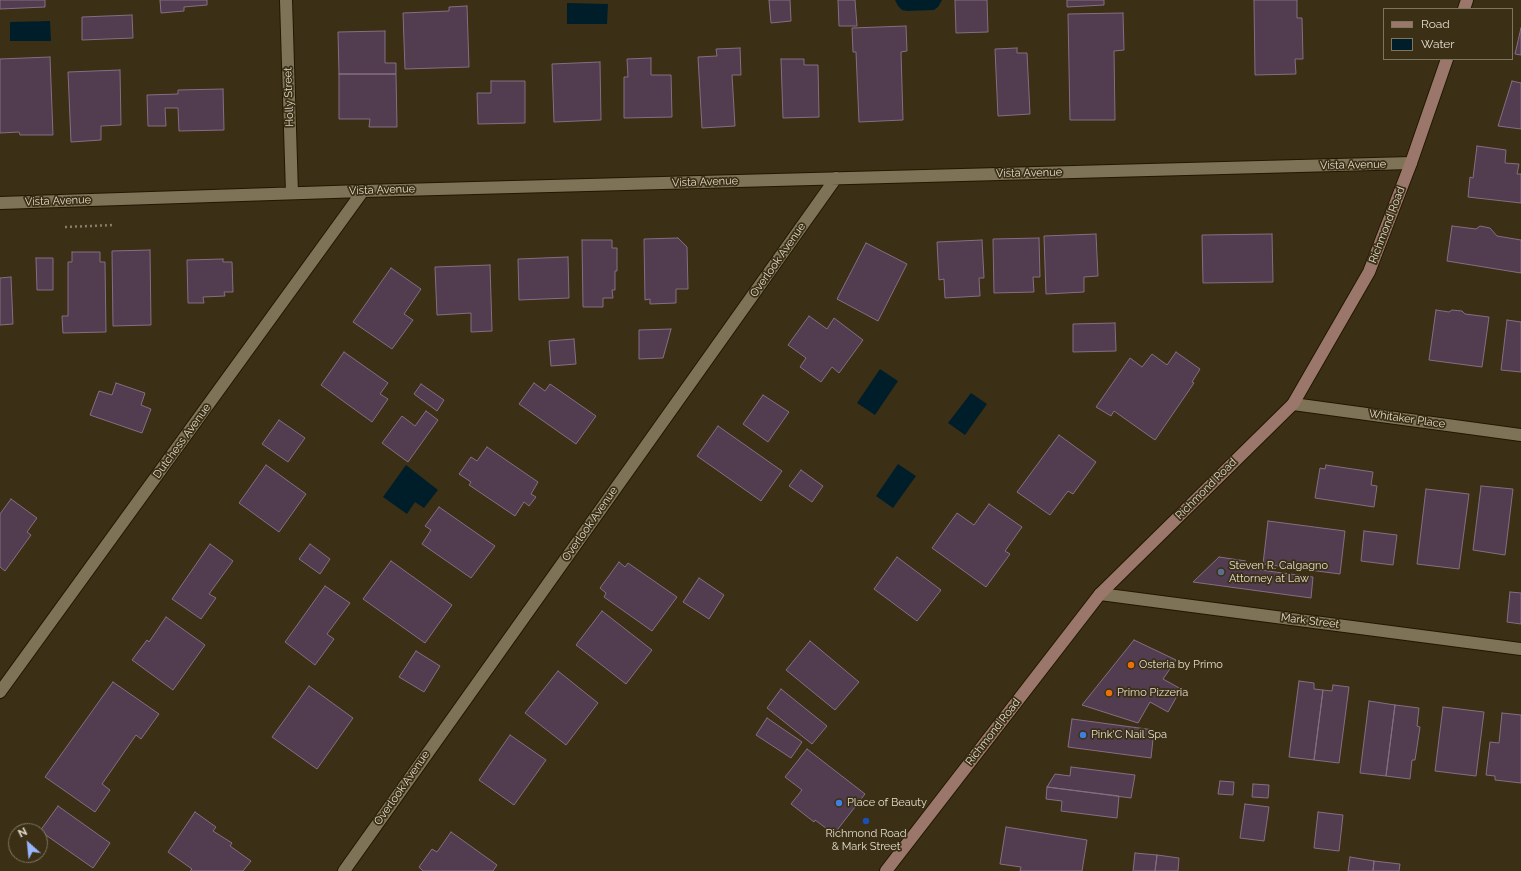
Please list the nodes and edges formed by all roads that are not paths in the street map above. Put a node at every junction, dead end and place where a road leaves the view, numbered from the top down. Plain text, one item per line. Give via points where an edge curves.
1 (286, 0) edge
2 (1447, 60) edge
3 (1411, 163) junction
4 (836, 178) junction
5 (364, 191) junction
6 (292, 193) junction
7 (0, 203) edge
8 (1293, 404) junction
9 (1521, 435) edge
10 (1100, 594) junction
11 (1521, 649) edge
12 (0, 692) edge
13 (344, 871) edge
14 (886, 871) edge

1 - 6 street, Holly Street
2 - 3 main road, Richmond Road
3 - 4 street, Vista Avenue
3 - 8 main road, Richmond Road via 1369,272
4 - 5 street, Vista Avenue
4 - 13 street, Overlook Avenue
5 - 6 street, Vista Avenue
5 - 12 street, Dutchess Avenue
6 - 7 street, Vista Avenue
8 - 9 street, Whitaker Place
8 - 10 main road, Richmond Road
10 - 11 street, Mark Street
10 - 14 main road, Richmond Road

